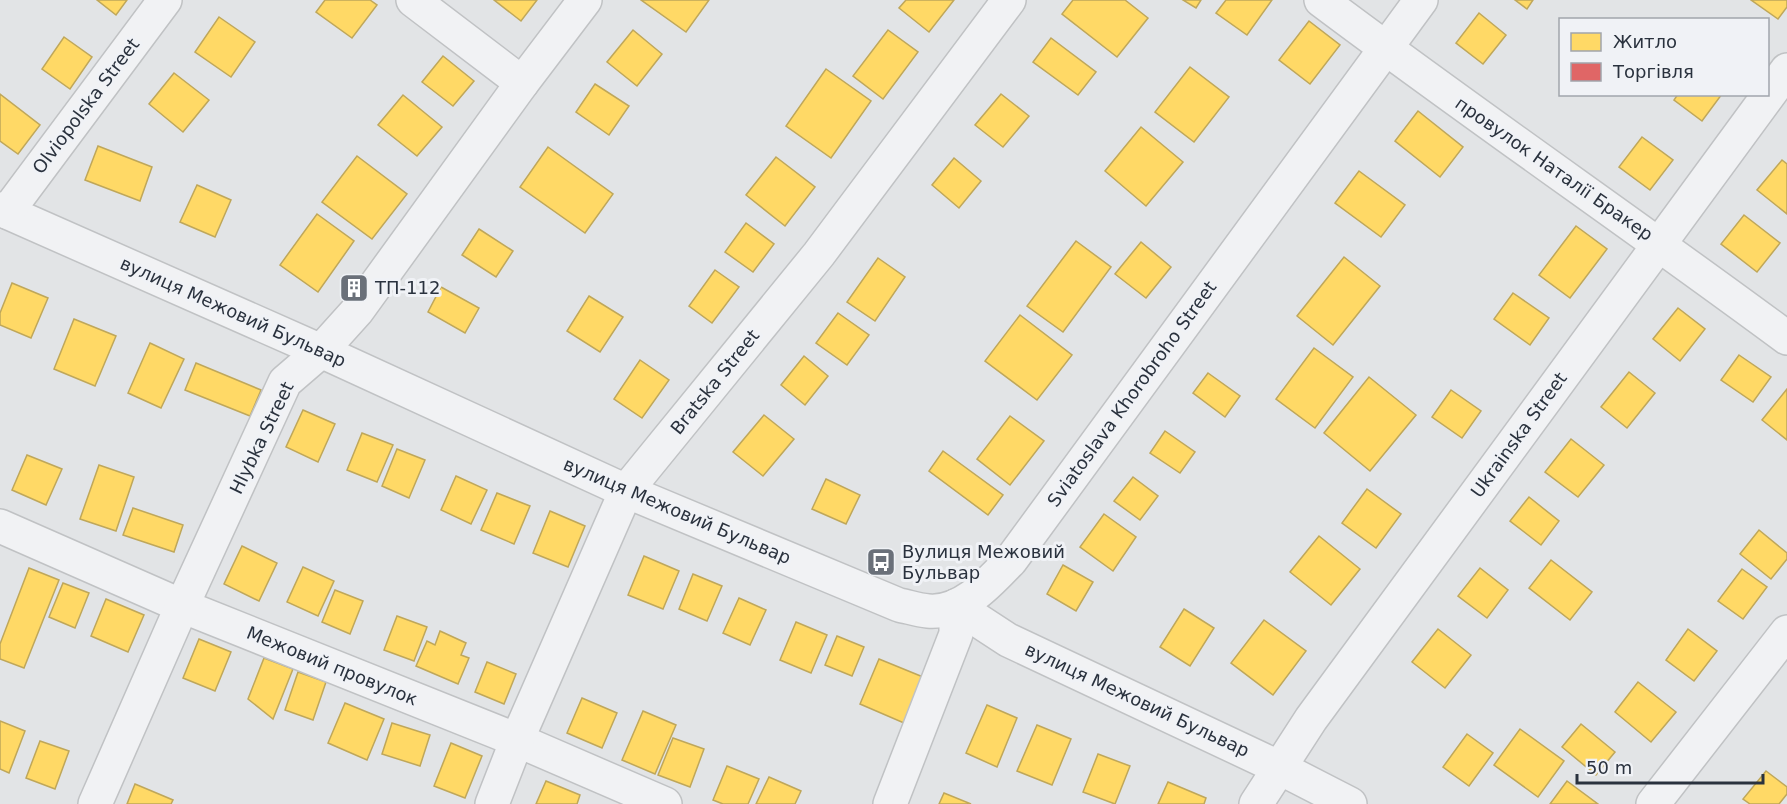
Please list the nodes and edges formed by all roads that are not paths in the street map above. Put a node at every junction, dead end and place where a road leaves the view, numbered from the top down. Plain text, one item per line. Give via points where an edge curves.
1 (165, 0) edge
2 (413, 0) edge
3 (585, 0) edge
4 (1009, 0) edge
5 (1321, 0) edge
6 (1421, 0) edge
7 (1385, 48) junction
8 (1787, 70) edge
9 (522, 83) junction
10 (1769, 95) edge
11 (1768, 96) edge
12 (3, 210) edge
13 (1660, 243) junction
14 (1787, 338) edge
15 (321, 351) junction
16 (626, 491) junction
17 (0, 526) edge
18 (182, 606) junction
19 (956, 606) junction
20 (1787, 632) edge
21 (517, 740) junction
22 (1280, 768) junction
23 (95, 804) edge
24 (492, 804) edge
25 (665, 804) edge
26 (890, 804) edge
27 (1256, 804) edge
28 (1350, 804) edge
29 (1653, 804) edge

1 - 12 street, Olviopolska Street
2 - 9 street
3 - 9 street, Hlybka Street
4 - 16 street, Bratska Street via 819,254
5 - 7 street, провулок Наталії Бракер
6 - 7 street, Sviatoslava Khorobroho Street
7 - 13 street, провулок Наталії Бракер
7 - 19 street, Sviatoslava Khorobroho Street via 1011,560 984,588
8 - 10 street, Ukrainska Street
9 - 15 street, Hlybka Street via 357,311
11 - 13 street, Ukrainska Street
12 - 15 street, вулиця Межовий Бульвар
13 - 14 street, провулок Наталії Бракер
13 - 22 street, Ukrainska Street via 1311,718
15 - 16 street, вулиця Межовий Бульвар
15 - 18 street, Hlybka Street via 285,382
16 - 19 street, вулиця Межовий Бульвар via 899,605 930,611
16 - 21 street, Bratska Street
17 - 18 street, Межовий провулок
18 - 21 street, Межовий провулок
18 - 23 street, Hlybka Street
19 - 22 street, вулиця Межовий Бульвар via 1008,640
19 - 26 street via 956,634
20 - 29 street
21 - 24 street, Bratska Street
21 - 25 street, Межовий провулок
22 - 27 street, Ukrainska Street
22 - 28 street, вулиця Межовий Бульвар

